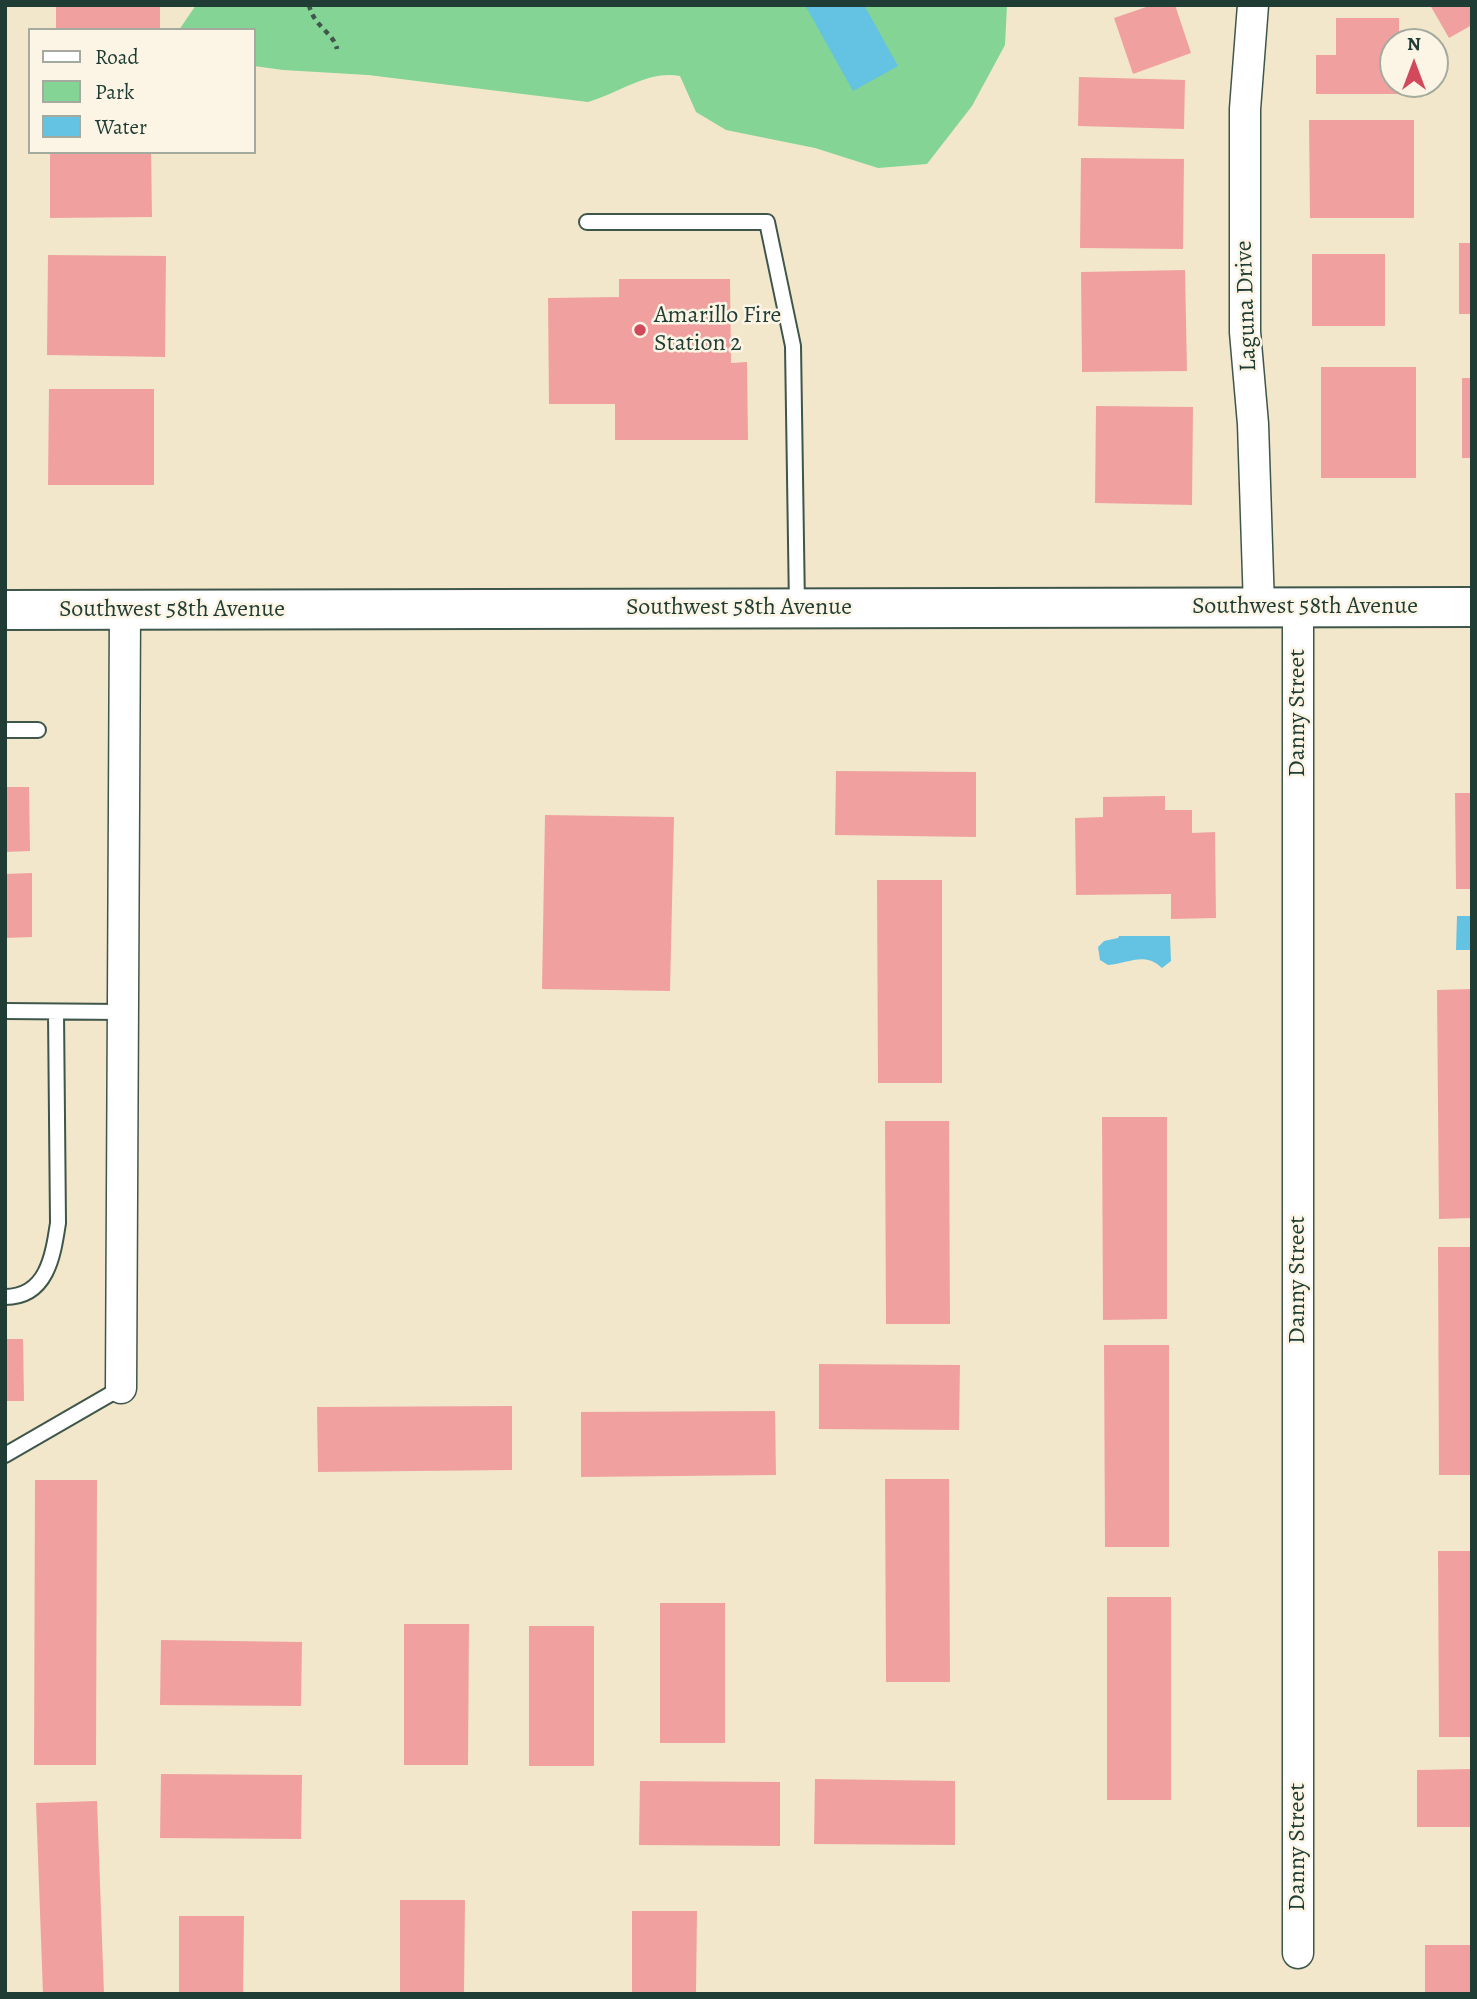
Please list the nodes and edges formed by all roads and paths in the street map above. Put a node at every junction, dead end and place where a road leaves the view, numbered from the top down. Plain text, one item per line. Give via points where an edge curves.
1 (309, 5) edge
2 (1253, 5) edge
3 (337, 49) dead end
4 (587, 222) dead end
5 (1259, 607) junction
6 (1297, 607) junction
7 (1472, 607) edge
8 (797, 608) junction
9 (5, 610) edge
10 (125, 610) junction
11 (5, 730) edge
12 (38, 730) dead end
13 (5, 1012) edge
14 (56, 1012) junction
15 (123, 1012) junction
16 (5, 1297) edge
17 (121, 1388) joint
18 (5, 1455) edge
19 (1297, 1953) dead end

1 - 3 path via 312,17
2 - 5 street, Laguna Drive via 1245,109 1245,332
4 - 8 lane via 767,222 793,346
5 - 6 main road, Southwest 58th Avenue
5 - 8 main road, Southwest 58th Avenue
6 - 7 main road, Southwest 58th Avenue
6 - 19 street, Danny Street
8 - 10 main road, Southwest 58th Avenue
9 - 10 main road, Southwest 58th Avenue
10 - 15 street
11 - 12 lane
13 - 14 lane
14 - 15 lane
14 - 16 lane via 58,1223 53,1257 39,1284 18,1297
15 - 17 street
17 - 18 lane

